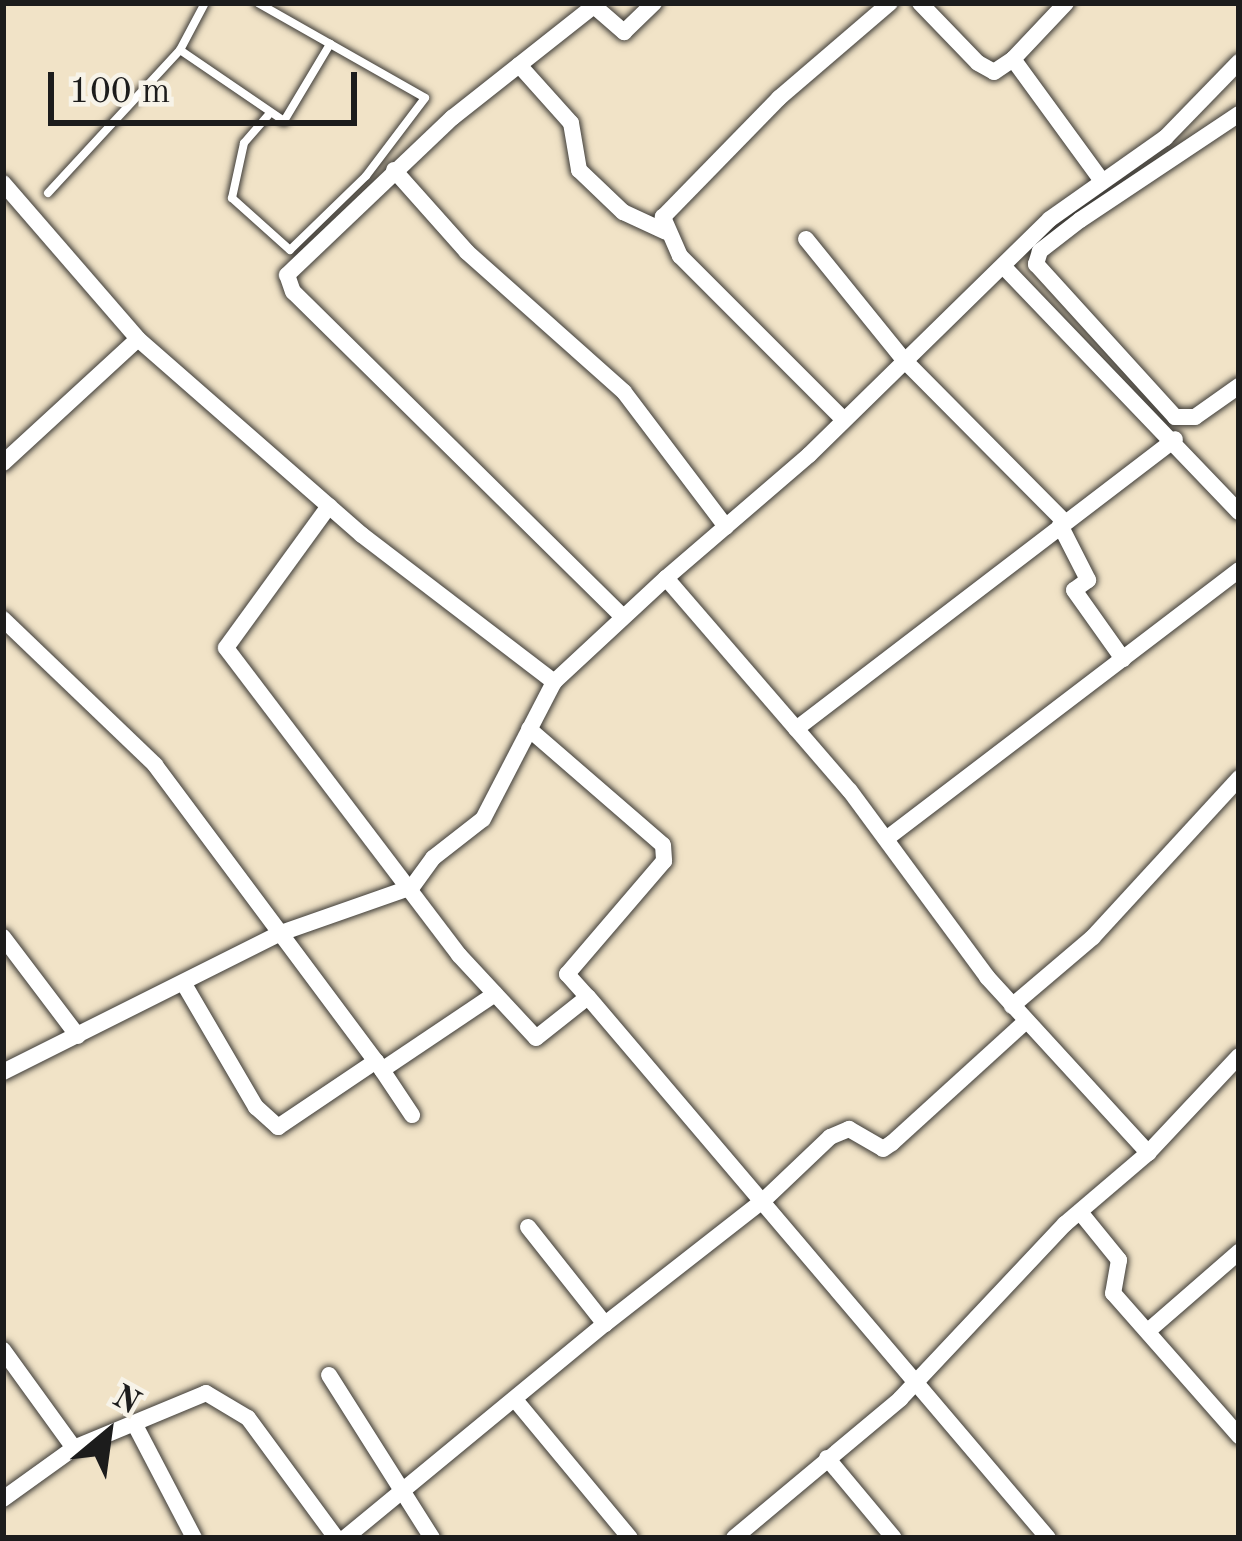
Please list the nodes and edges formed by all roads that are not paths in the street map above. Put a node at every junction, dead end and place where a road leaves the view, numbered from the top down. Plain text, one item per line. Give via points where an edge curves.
1 (205, 3) edge
2 (258, 3) edge
3 (654, 3) edge
4 (890, 3) edge
5 (920, 3) edge
6 (1066, 3) edge
7 (330, 44) junction
8 (180, 50) junction
9 (1013, 59) junction
10 (1239, 62) edge
11 (519, 65) junction
12 (1239, 114) edge
13 (268, 115) junction
14 (394, 170) junction
15 (1102, 181) junction
16 (3, 183) edge
17 (47, 193) dead end
18 (666, 232) junction
19 (806, 239) dead end
20 (1003, 266) junction
21 (138, 339) junction
22 (904, 360) junction
23 (1239, 386) edge
24 (844, 420) junction
25 (1175, 439) junction
26 (3, 463) edge
27 (328, 506) junction
28 (1239, 512) edge
29 (1062, 524) junction
30 (726, 527) junction
31 (1239, 570) edge
32 (666, 578) junction
33 (621, 614) junction
34 (3, 619) edge
35 (1123, 659) junction
36 (554, 682) junction
37 (796, 729) junction
38 (530, 730) junction
39 (1239, 778) edge
40 (886, 839) junction
41 (412, 887) junction
42 (278, 934) junction
43 (3, 937) edge
44 (184, 984) junction
45 (495, 994) junction
46 (588, 997) junction
47 (1012, 1006) junction
48 (1025, 1021) junction
49 (78, 1036) junction
50 (1239, 1055) edge
51 (379, 1065) junction
52 (3, 1072) edge
53 (412, 1115) dead end
54 (1148, 1154) junction
55 (765, 1199) junction
56 (1079, 1212) junction
57 (528, 1227) dead end
58 (1239, 1252) edge
59 (605, 1324) junction
60 (1148, 1331) junction
61 (3, 1350) edge
62 (329, 1375) dead end
63 (914, 1381) junction
64 (517, 1402) junction
65 (135, 1425) junction
66 (1239, 1436) edge
67 (74, 1448) junction
68 (827, 1458) junction
69 (403, 1495) junction
70 (3, 1499) edge
71 (194, 1538) edge
72 (340, 1538) edge
73 (432, 1538) edge
74 (630, 1538) edge
75 (734, 1538) edge
76 (894, 1538) edge
77 (1048, 1538) edge

1 - 8 lane
2 - 7 lane
3 - 11 street via 624,32 594,6
4 - 18 street via 680,194 663,217
5 - 9 street via 979,64 994,72
6 - 9 street
7 - 13 lane via 284,121
7 - 13 lane via 425,98 366,176 290,250 232,198 244,143
8 - 13 lane via 235,82
8 - 17 lane
9 - 15 street
10 - 15 street via 1165,138
11 - 14 street
11 - 18 street via 571,123 579,170 623,212
12 - 23 street via 1079,220 1040,251 1036,264 1175,417 1196,417
14 - 30 street via 467,251 624,392
14 - 33 street via 291,270 288,283
15 - 20 street
16 - 21 street
18 - 24 street
19 - 22 street
20 - 22 street
20 - 25 street
21 - 26 street
21 - 27 street
22 - 24 street
22 - 29 street
24 - 30 street
25 - 28 street
25 - 29 street
27 - 36 street
27 - 41 street via 226,648
29 - 35 street via 1088,580 1074,590
29 - 37 street
30 - 32 street
31 - 35 street
32 - 33 street
32 - 37 street
33 - 36 street
34 - 42 street via 155,765
35 - 40 street
36 - 38 street
37 - 40 street
38 - 41 street via 483,819
38 - 46 street via 663,845 664,861 567,974
39 - 47 street via 1093,937
40 - 47 street
41 - 42 street
41 - 45 street
42 - 44 street
42 - 51 street
43 - 49 street
44 - 49 street
44 - 51 street via 256,1107 278,1127
45 - 46 street via 536,1038
45 - 51 street
46 - 55 street
47 - 48 street
48 - 54 street
48 - 55 street via 883,1150 849,1129
49 - 52 street
50 - 54 street
51 - 53 street
54 - 56 street
55 - 59 street
55 - 63 street
56 - 60 street via 1119,1260 1113,1293
56 - 63 street
57 - 59 street
58 - 60 street
59 - 64 street
60 - 66 street
61 - 67 street
62 - 69 street
63 - 68 street
63 - 77 street
64 - 69 street
64 - 74 street
65 - 67 street
65 - 71 street
65 - 72 street via 206,1393 248,1418
67 - 70 street
68 - 75 street
68 - 76 street
69 - 72 street
69 - 73 street

